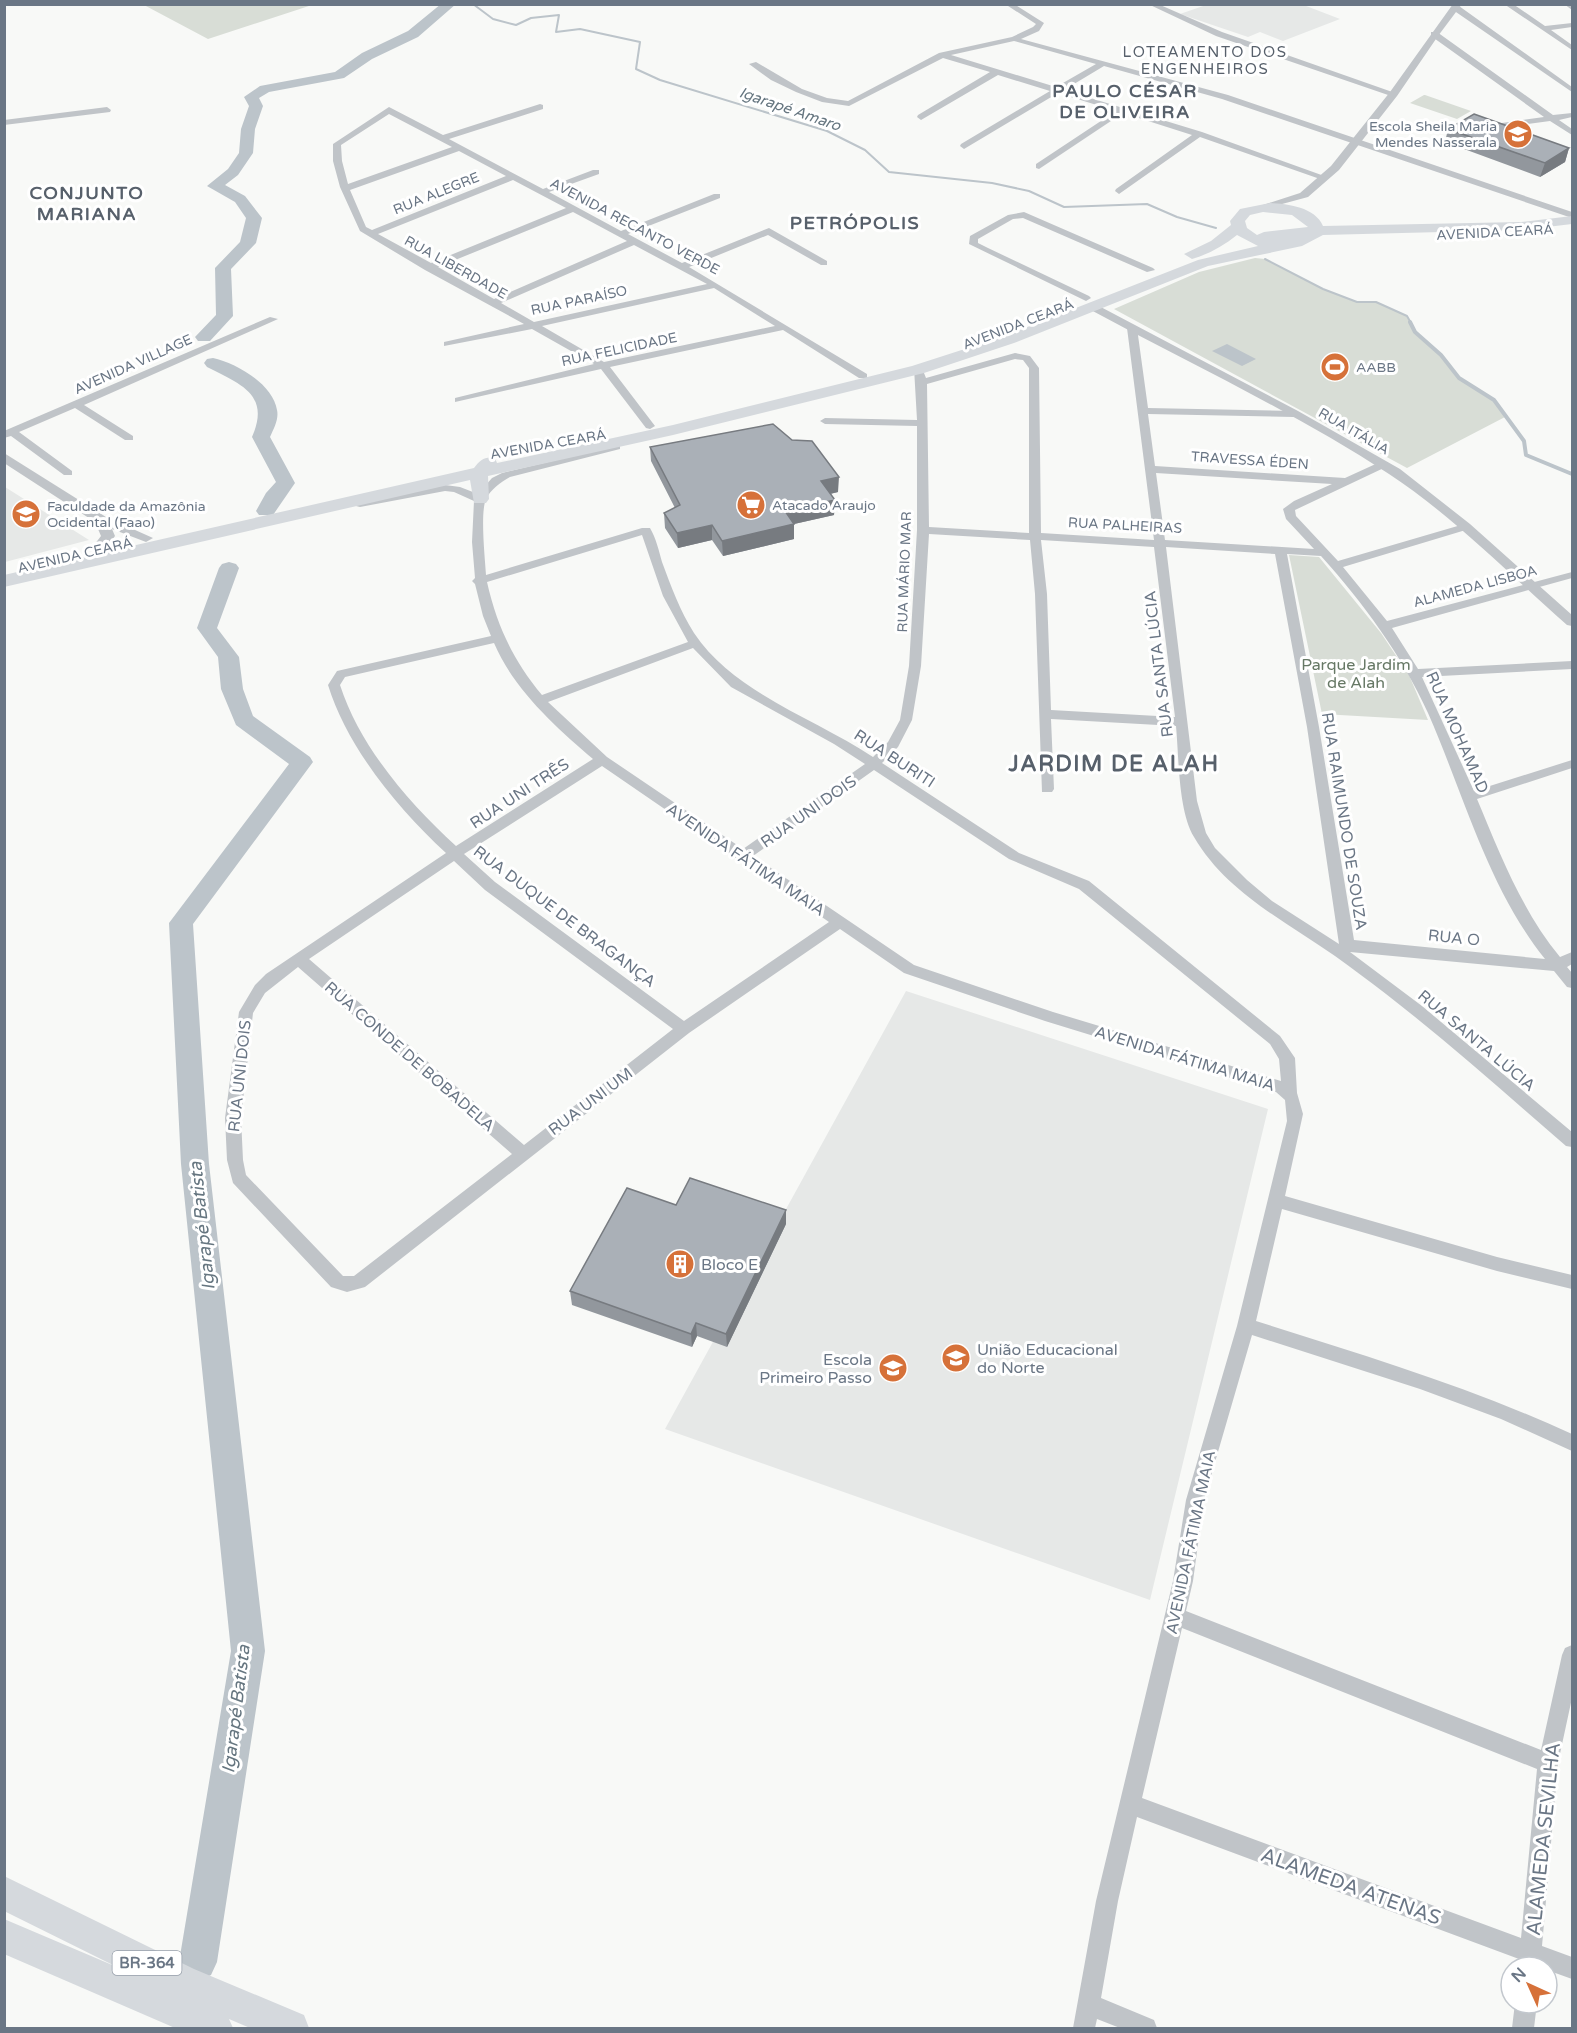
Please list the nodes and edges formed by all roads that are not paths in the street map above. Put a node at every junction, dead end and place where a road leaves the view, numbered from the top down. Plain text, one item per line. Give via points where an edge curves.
1 (1008, 4) edge
2 (1151, 4) edge
3 (1507, 4) edge
4 (1567, 4) edge
5 (1457, 6) edge
6 (1572, 8) edge
7 (1572, 26) edge
8 (1544, 29) junction
9 (1434, 34) junction
10 (1014, 39) junction
11 (1572, 48) edge
12 (942, 55) junction
13 (1103, 63) junction
14 (753, 64) dead end
15 (997, 72) junction
16 (1056, 90) junction
17 (1572, 90) edge
18 (1394, 94) junction
19 (540, 107) dead end
20 (107, 110) dead end
21 (389, 110) joint
22 (1123, 110) junction
23 (1572, 115) edge
24 (921, 117) dead end
25 (1553, 118) junction
26 (4, 123) edge
27 (1495, 127) edge
28 (1572, 132) edge
29 (1198, 134) junction
30 (443, 138) junction
31 (1358, 142) junction
32 (964, 146) dead end
33 (458, 148) junction
34 (1039, 166) dead end
35 (596, 172) dead end
36 (512, 177) junction
37 (1323, 177) junction
38 (347, 188) junction
39 (1119, 191) dead end
40 (542, 192) junction
41 (1304, 195) junction
42 (717, 196) dead end
43 (1267, 207) junction
44 (572, 209) junction
45 (1308, 217) junction
46 (1572, 218) edge
47 (1572, 227) edge
48 (1238, 228) junction
49 (370, 234) junction
50 (621, 234) junction
51 (1309, 239) junction
52 (635, 241) junction
53 (1284, 244) junction
54 (824, 263) dead end
55 (681, 267) junction
56 (428, 268) junction
57 (1150, 270) junction
58 (717, 285) junction
59 (1090, 300) junction
60 (494, 303) junction
61 (273, 319) dead end
62 (533, 324) junction
63 (785, 327) junction
64 (1132, 328) junction
65 (448, 344) dead end
66 (603, 365) junction
67 (862, 376) junction
68 (920, 376) junction
69 (459, 400) dead end
70 (77, 405) junction
71 (1144, 411) junction
72 (1294, 414) junction
73 (825, 421) dead end
74 (921, 423) junction
75 (656, 430) junction
76 (8, 434) edge
77 (129, 438) dead end
78 (549, 444) junction
79 (4, 457) edge
80 (490, 462) junction
81 (1384, 464) junction
82 (1150, 469) junction
83 (68, 473) dead end
84 (506, 475) junction
85 (1347, 481) junction
86 (373, 484) junction
87 (445, 488) junction
88 (480, 499) junction
89 (283, 515) junction
90 (101, 519) junction
91 (1465, 527) junction
92 (923, 530) junction
93 (1035, 535) junction
94 (146, 538) junction
95 (1160, 542) junction
96 (99, 549) junction
97 (1280, 550) junction
98 (1325, 553) junction
99 (1337, 565) junction
100 (4, 571) edge
101 (1572, 575) edge
102 (4, 581) edge
103 (478, 581) junction
104 (1534, 586) junction
105 (1572, 622) edge
106 (1384, 626) junction
107 (496, 639) junction
108 (693, 644) junction
109 (1572, 665) edge
110 (1414, 673) junction
111 (539, 702) junction
112 (1045, 714) junction
113 (1181, 722) junction
114 (602, 759) junction
115 (874, 764) junction
116 (1572, 764) edge
117 (1047, 789) dead end
118 (1469, 797) junction
119 (454, 854) junction
120 (742, 857) junction
121 (839, 922) junction
122 (1344, 949) junction
123 (1572, 957) edge
124 (299, 959) junction
125 (1557, 966) junction
126 (1572, 983) edge
127 (684, 1029) junction
128 (1290, 1092) junction
129 (1572, 1141) edge
130 (522, 1153) junction
131 (1275, 1200) junction
132 (1572, 1282) edge
133 (347, 1285) joint
134 (1246, 1326) junction
135 (1572, 1443) edge
136 (1175, 1616) junction
137 (1572, 1655) edge
138 (1548, 1763) junction
139 (1129, 1804) junction
140 (4, 1893) edge
141 (4, 1936) edge
142 (1516, 1955) edge
143 (1529, 1955) edge
144 (1088, 2004) junction
145 (215, 2028) edge
146 (291, 2028) edge
147 (1083, 2028) edge
148 (1146, 2028) edge

1 - 10 street via 1040,23 1036,29
2 - 18 street via 1219,34
3 - 8 street
4 - 6 street
5 - 9 street
5 - 17 street
7 - 8 street
8 - 11 street
9 - 18 street
9 - 25 street
10 - 12 street
10 - 13 street
12 - 14 street via 849,104 784,84
12 - 15 street
13 - 16 street
13 - 31 street via 1225,97
15 - 16 street
15 - 24 street
16 - 22 street
16 - 32 street
18 - 31 street
19 - 30 street
20 - 26 street
21 - 30 street, AVENIDA RECANTO VERDE
21 - 38 street, RUA LIBERDADE via 337,144 337,159
22 - 29 street
22 - 34 street
23 - 25 street
25 - 27 street
25 - 28 street
29 - 37 street
29 - 39 street
30 - 33 street, AVENIDA RECANTO VERDE
31 - 37 street
31 - 46 street
33 - 36 street, AVENIDA RECANTO VERDE
33 - 38 street
35 - 40 street
36 - 40 street, AVENIDA RECANTO VERDE
36 - 49 street, RUA ALEGRE
37 - 41 street
38 - 49 street, RUA LIBERDADE via 357,222
40 - 44 street, AVENIDA RECANTO VERDE
41 - 43 street
41 - 45 street
42 - 50 street
43 - 45 main road, AVENIDA CEARÁ via 1284,208
43 - 48 main road via 1241,215
44 - 50 street, AVENIDA RECANTO VERDE
44 - 56 street
45 - 46 main road, AVENIDA CEARÁ via 1367,229
45 - 51 main road via 1317,231
46 - 59 main road via 1554,224 1479,229 1280,234 1226,247
47 - 51 main road, AVENIDA CEARÁ
48 - 53 main road via 1255,240
48 - 57 main road via 1216,244
49 - 56 street, RUA LIBERDADE
50 - 52 street, AVENIDA RECANTO VERDE
51 - 53 main road, AVENIDA CEARÁ
52 - 55 street, AVENIDA RECANTO VERDE
52 - 60 street
53 - 59 main road, AVENIDA CEARÁ via 1203,263
54 - 55 street via 769,231
55 - 58 street, AVENIDA RECANTO VERDE
56 - 60 street, RUA LIBERDADE
57 - 59 main road
57 - 59 street via 1024,215 1011,217 974,238 974,244 985,250
58 - 62 street, RUA PARAÍSO
58 - 63 street, AVENIDA RECANTO VERDE
59 - 64 street, RUA ITÁLIA
59 - 67 main road, AVENIDA CEARÁ
59 - 68 main road, AVENIDA CEARÁ via 1008,340
60 - 62 street, RUA LIBERDADE
61 - 70 street, AVENIDA VILLAGE
62 - 65 street, RUA PARAÍSO
62 - 66 street, RUA LIBERDADE
63 - 66 street, RUA FELICIDADE
63 - 67 street, AVENIDA RECANTO VERDE
64 - 71 street, RUA SANTA LÚCIA
64 - 72 street, RUA ITÁLIA
66 - 69 street, RUA FELICIDADE
66 - 75 street, RUA LIBERDADE
67 - 75 main road, AVENIDA CEARÁ
68 - 74 street, RUA MÁRIO MAR
68 - 75 main road, AVENIDA CEARÁ
68 - 93 street via 1021,356 1029,360 1034,368
70 - 76 street, AVENIDA VILLAGE
70 - 77 street
71 - 72 street
71 - 82 street, RUA SANTA LÚCIA
72 - 81 street, RUA ITÁLIA
73 - 74 street
74 - 92 street, RUA MÁRIO MAR
75 - 78 main road, AVENIDA CEARÁ
75 - 84 street, AVENIDA CEARÁ via 616,447
75 - 89 main road, AVENIDA CEARÁ
76 - 83 street
78 - 80 main road
78 - 86 main road, AVENIDA CEARÁ via 465,459
79 - 90 street
80 - 84 main road via 494,472
80 - 88 main road via 483,466 479,477
81 - 85 street, RUA MOHAMAD
81 - 91 street, RUA ITÁLIA
82 - 85 street, TRAVESSA ÉDEN
82 - 95 street, RUA SANTA LÚCIA
84 - 88 street, AVENIDA CEARÁ via 496,480
85 - 98 street, RUA MOHAMAD via 1289,509 1290,517
86 - 87 main road via 441,470 456,470 465,476 466,479
86 - 94 main road, AVENIDA CEARÁ
87 - 88 street, AVENIDA CEARÁ
87 - 89 street, AVENIDA CEARÁ
88 - 103 street, AVENIDA FÁTIMA MAIA
89 - 102 main road, AVENIDA CEARÁ
90 - 94 street
90 - 96 street via 108,536
91 - 99 street
91 - 104 street, RUA ITÁLIA
92 - 93 street, RUA PALHEIRAS
92 - 115 street, RUA MÁRIO MAR via 915,666 906,720 893,744
93 - 95 street, RUA PALHEIRAS
93 - 112 street
94 - 96 main road, AVENIDA CEARÁ
95 - 97 street, RUA PALHEIRAS
95 - 113 street, RUA SANTA LÚCIA
96 - 100 main road, AVENIDA CEARÁ
97 - 98 street, RUA PALHEIRAS
97 - 122 street, RUA RAIMUNDO DE SOUZA via 1313,727
98 - 99 street, RUA MOHAMAD
99 - 106 street, RUA MOHAMAD
101 - 104 street, ALAMEDA LISBOA
103 - 107 street, AVENIDA FÁTIMA MAIA
103 - 108 street, RUA BURITI via 646,530 667,592
104 - 105 street, RUA ITÁLIA
104 - 106 street, ALAMEDA LISBOA
106 - 110 street, RUA MOHAMAD
107 - 111 street, AVENIDA FÁTIMA MAIA
107 - 119 street, RUA DUQUE DE BRAGANÇA via 356,669 337,678 334,685 341,707 387,782
108 - 111 street
108 - 115 street, RUA BURITI via 735,684
109 - 110 street
110 - 118 street, RUA MOHAMAD
111 - 114 street, AVENIDA FÁTIMA MAIA
112 - 113 street
112 - 117 street
113 - 122 street, RUA SANTA LÚCIA via 1194,821 1210,850 1267,905
114 - 119 street, RUA UNI TRÊS
114 - 120 street, AVENIDA FÁTIMA MAIA
115 - 120 street, RUA UNI DOIS
115 - 128 street, RUA BURITI via 1014,856 1084,885 1275,1040 1287,1058
116 - 118 street
118 - 125 street, RUA MOHAMAD via 1530,927
119 - 124 street, RUA UNI DOIS
119 - 127 street, RUA DUQUE DE BRAGANÇA via 490,886
120 - 121 street, AVENIDA FÁTIMA MAIA
121 - 127 street, RUA UNI UM
121 - 128 street, AVENIDA FÁTIMA MAIA via 909,969 935,980
122 - 125 street, RUA O
122 - 129 street, RUA SANTA LÚCIA
123 - 125 street
124 - 130 street, RUA CONDE DE BOBADELA
124 - 133 street, RUA UNI DOIS via 260,989 246,1012 233,1160 239,1178 337,1282
125 - 126 street, RUA MOHAMAD
127 - 130 street, RUA UNI UM
128 - 131 street, AVENIDA FÁTIMA MAIA via 1295,1121
130 - 133 street, RUA UNI UM via 359,1282
131 - 132 street
131 - 134 street, AVENIDA FÁTIMA MAIA
134 - 135 street via 1420,1381 1507,1413
134 - 136 street, AVENIDA FÁTIMA MAIA via 1195,1500
136 - 138 street
136 - 139 street, AVENIDA FÁTIMA MAIA
137 - 138 street, ALAMEDA SEVILHA
138 - 143 street, ALAMEDA SEVILHA
139 - 142 street, ALAMEDA ATENAS
139 - 144 street, AVENIDA FÁTIMA MAIA
140 - 146 main road, BR-364 via 182,1981
141 - 145 main road, BR-364
144 - 147 street, AVENIDA FÁTIMA MAIA
144 - 148 street

